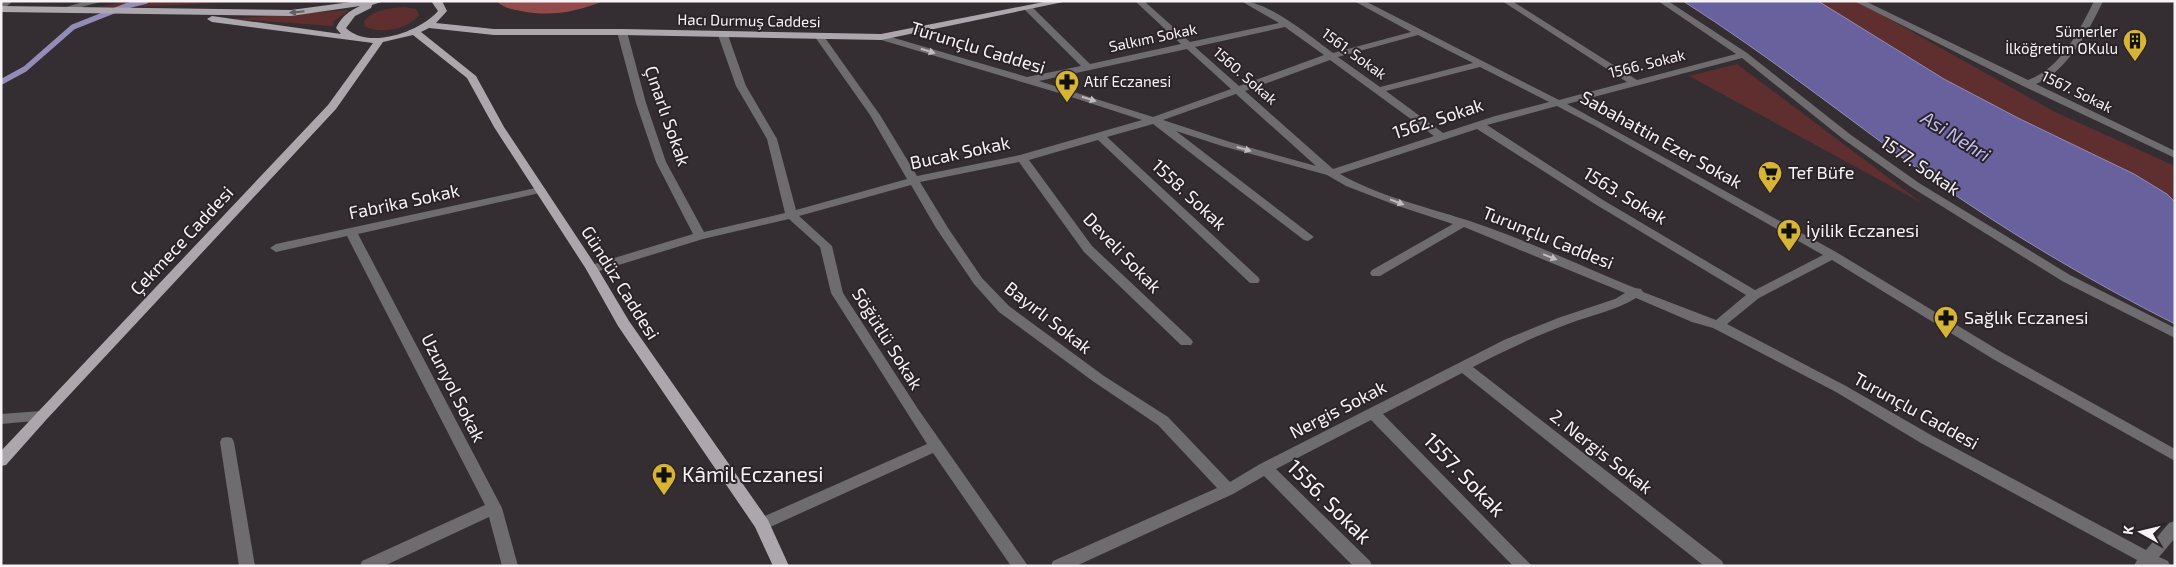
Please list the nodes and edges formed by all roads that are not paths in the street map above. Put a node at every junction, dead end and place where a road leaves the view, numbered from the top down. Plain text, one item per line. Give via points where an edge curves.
1 (9, 1) edge
2 (100, 1) edge
3 (380, 1) edge
4 (385, 1) edge
5 (435, 1) edge
6 (1064, 1) edge
7 (1139, 1) edge
8 (1246, 1) edge
9 (1358, 1) edge
10 (1506, 1) edge
11 (1662, 1) edge
12 (1858, 1) edge
13 (2099, 1) edge
14 (1, 8) edge
15 (67, 8) junction
16 (1028, 8) junction
17 (160, 12) junction
18 (1286, 24) junction
19 (430, 25) junction
20 (415, 32) junction
21 (622, 32) junction
22 (1420, 32) junction
23 (723, 35) junction
24 (881, 36) junction
25 (820, 37) junction
26 (353, 38) junction
27 (381, 39) junction
28 (1187, 46) junction
29 (1744, 55) junction
30 (1331, 56) junction
31 (1482, 64) junction
32 (1088, 67) junction
33 (1025, 81) junction
34 (1635, 83) junction
35 (2026, 84) junction
36 (1238, 90) junction
37 (1378, 90) junction
38 (1557, 102) junction
39 (1154, 120) junction
40 (1479, 125) junction
41 (1100, 136) junction
42 (1442, 136) junction
43 (2175, 156) edge
44 (1022, 158) junction
45 (1331, 173) junction
46 (915, 180) junction
47 (540, 190) junction
48 (791, 215) junction
49 (1463, 223) junction
50 (351, 232) junction
51 (700, 236) junction
52 (1308, 237) dead end
53 (276, 248) dead end
54 (1832, 255) junction
55 (592, 269) junction
56 (1376, 273) dead end
57 (1254, 280) dead end
58 (1637, 292) junction
59 (1755, 295) junction
60 (1718, 325) junction
61 (2175, 334) edge
62 (1186, 342) dead end
63 (1464, 366) junction
64 (1373, 413) junction
65 (41, 416) junction
66 (1, 419) edge
67 (226, 442) dead end
68 (936, 446) junction
69 (2175, 456) edge
70 (1, 461) edge
71 (1265, 468) junction
72 (1228, 490) junction
73 (494, 508) junction
74 (762, 524) junction
75 (2175, 526) edge
76 (2151, 563) edge
77 (247, 566) edge
78 (368, 566) edge
79 (510, 566) edge
80 (780, 566) edge
81 (1020, 566) edge
82 (1059, 566) edge
83 (1364, 566) edge
84 (1524, 566) edge
85 (1716, 566) edge

1 - 14 street
2 - 15 street
3 -> 17 main road via 291,13
4 - 26 main road via 362,9 343,22 344,34
5 - 19 main road via 443,11
6 - 16 main road, Hacı Durmuş Caddesi
7 - 28 street, 1560. Sokak
8 - 18 street, 1561. Sokak
9 - 22 street, Sabahattin Ezer Sokak
10 - 34 street
11 - 29 street, 1577. Sokak
12 - 35 street, 1567. Sokak
13 - 35 street via 2093,16 2047,76
14 - 15 main road
15 - 17 main road
16 - 24 main road, Hacı Durmuş Caddesi
16 - 32 street
17 - 26 main road
18 - 28 street, Salkım Sokak
18 - 30 street, 1561. Sokak
19 - 20 main road
19 - 21 main road, Hacı Durmuş Caddesi via 494,32
20 - 27 main road
20 - 47 main road, Gündüz Caddesi via 471,76
21 - 23 main road, Hacı Durmuş Caddesi
21 - 51 street, Çınarlı Sokak via 661,162
22 - 30 street, Bucak Sokak
22 - 31 street, Sabahattin Ezer Sokak
23 - 25 main road, Hacı Durmuş Caddesi
23 - 48 street via 741,86 772,139
24 - 25 main road, Hacı Durmuş Caddesi
24 -> 33 street, Turunçlu Caddesi
25 - 46 street, Bayırlı Sokak via 875,115
26 - 27 main road
27 - 65 main road, Çekmece Caddesi via 332,107
28 - 32 street, Salkım Sokak
28 - 36 street, 1560. Sokak
29 - 34 street, 1566. Sokak
29 - 61 street, 1577. Sokak via 1847,138 1915,186 2066,278
30 - 36 street, Bucak Sokak
30 - 37 street, 1561. Sokak
31 - 37 street
31 - 38 street, Sabahattin Ezer Sokak
32 - 33 street, Salkım Sokak
33 -> 39 street, Turunçlu Caddesi
34 - 38 street, 1566. Sokak
35 - 43 street, 1567. Sokak
36 - 39 street, Bucak Sokak
36 - 45 street, 1560. Sokak
37 - 42 street, 1561. Sokak
38 - 40 street, 1562. Sokak
38 - 54 street, Sabahattin Ezer Sokak
39 - 41 street, Bucak Sokak
39 -> 45 street, Turunçlu Caddesi
39 - 52 street
40 - 42 street, 1562. Sokak
40 - 59 street, 1563. Sokak via 1599,202
41 - 44 street, Bucak Sokak
41 - 57 street, 1558. Sokak
42 - 45 street, 1562. Sokak
44 - 46 street, Bucak Sokak
44 - 62 street, Develi Sokak via 1088,249
45 -> 49 street, Turunçlu Caddesi via 1402,204
46 - 48 street, Bucak Sokak
46 - 72 street, Bayırlı Sokak via 978,281 1004,309 1099,379 1163,421
47 - 50 street, Fabrika Sokak
47 - 55 main road, Gündüz Caddesi
48 - 51 street, Bucak Sokak
48 - 68 street, Söğütlü Sokak via 826,246 838,293
49 - 56 street
49 -> 58 street, Turunçlu Caddesi
50 - 53 street, Fabrika Sokak
50 - 73 street, Uzunyol Sokak
51 - 55 street, Bucak Sokak
54 - 59 street
54 - 69 street, Sabahattin Ezer Sokak via 1998,356
55 - 74 main road, Gündüz Caddesi via 623,323
58 - 60 street, Turunçlu Caddesi
58 - 63 street, Nergis Sokak via 1620,302 1509,343
59 - 60 street
60 - 76 street, Turunçlu Caddesi via 1841,389
63 - 64 street, Nergis Sokak
63 - 85 street, 2. Nergis Sokak
64 - 71 street, Nergis Sokak
64 - 84 street, 1557. Sokak
65 - 66 street
65 - 70 main road, Çekmece Caddesi
67 - 77 street
68 - 74 street
68 - 81 street, Söğütlü Sokak
71 - 72 street, Nergis Sokak
71 - 83 street, 1556. Sokak
72 - 82 street, Nergis Sokak
73 - 78 street
73 - 79 street, Uzunyol Sokak
74 - 80 main road, Gündüz Caddesi
75 - 76 street

